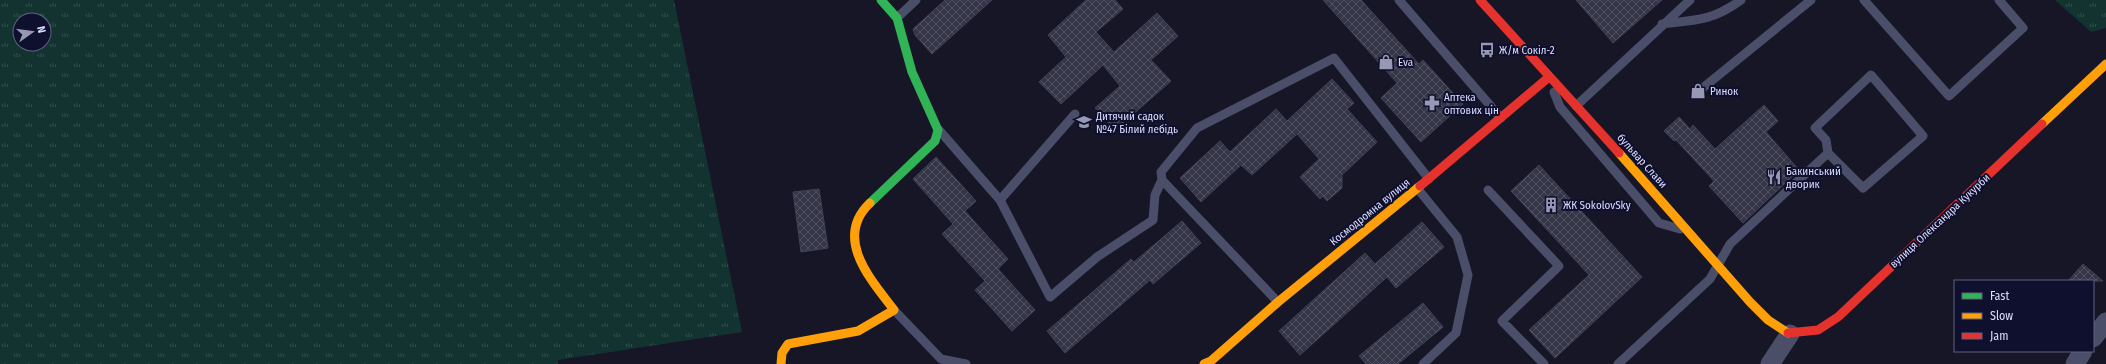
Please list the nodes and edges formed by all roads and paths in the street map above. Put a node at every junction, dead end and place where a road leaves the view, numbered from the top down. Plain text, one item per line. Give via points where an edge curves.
1 (880, 0) edge
2 (916, 0) edge
3 (1399, 0) edge
4 (1480, 0) edge
5 (1690, 0) edge
6 (1741, 0) edge
7 (1811, 0) edge
8 (1864, 0) edge
9 (1999, 0) edge
10 (897, 18) junction
11 (1662, 24) junction
12 (2106, 64) edge
13 (1549, 77) junction
14 (1699, 91) dead end
15 (1576, 106) junction
16 (1075, 114) dead end
17 (1501, 118) junction
18 (938, 130) junction
19 (1828, 153) junction
20 (1162, 180) junction
21 (1429, 180) junction
22 (1417, 188) junction
23 (1488, 190) dead end
24 (1000, 200) junction
25 (1690, 232) junction
26 (1718, 262) junction
27 (1278, 302) junction
28 (894, 310) junction
29 (2106, 322) edge
30 (1790, 334) junction
31 (2094, 337) edge
32 (2082, 352) edge
33 (937, 361) edge
34 (781, 364) edge
35 (966, 364) edge
36 (1204, 364) edge
37 (1424, 364) edge
38 (1544, 364) edge
39 (1618, 364) edge
40 (1770, 364) edge
41 (2075, 364) edge

1 - 10 street
2 - 10 lane
3 - 17 lane
4 - 13 street, бульвар Слави
5 - 11 lane
6 - 11 lane via 1712,17
7 - 14 lane
8 - 9 lane via 1949,96 2023,28
10 - 18 street via 912,72
11 - 15 lane
12 - 30 street, вулиця Олександра Кукурби via 1838,317 1818,330
13 - 15 street, бульвар Слави
13 - 17 street, Космодромна вулиця
13 - 25 lane via 1560,107 1659,223
15 - 25 street, бульвар Слави
16 - 24 lane
17 - 21 street, Космодромна вулиця
18 - 24 lane
18 - 28 street via 935,141 860,212 855,229 856,253 868,276
19 - 19 lane via 1863,188 1923,136 1871,75 1815,128 1826,140
19 - 26 lane via 1730,244
20 - 21 lane via 1162,172 1197,128 1334,58
20 - 24 lane via 1155,195 1153,220 1097,257 1050,297
20 - 27 lane
21 - 22 street, Космодромна вулиця
22 - 27 street, Космодромна вулиця
22 - 37 lane via 1457,237 1468,275 1456,333
23 - 38 lane via 1560,266 1502,320
25 - 26 street, бульвар Слави
26 - 30 street, бульвар Слави via 1763,316
26 - 39 lane via 1710,279
27 - 36 street, Космодромна вулиця via 1211,362
28 - 33 lane
28 - 34 street via 858,331 788,344 782,354
29 - 31 street
30 - 40 street
32 - 41 street
33 - 35 lane

